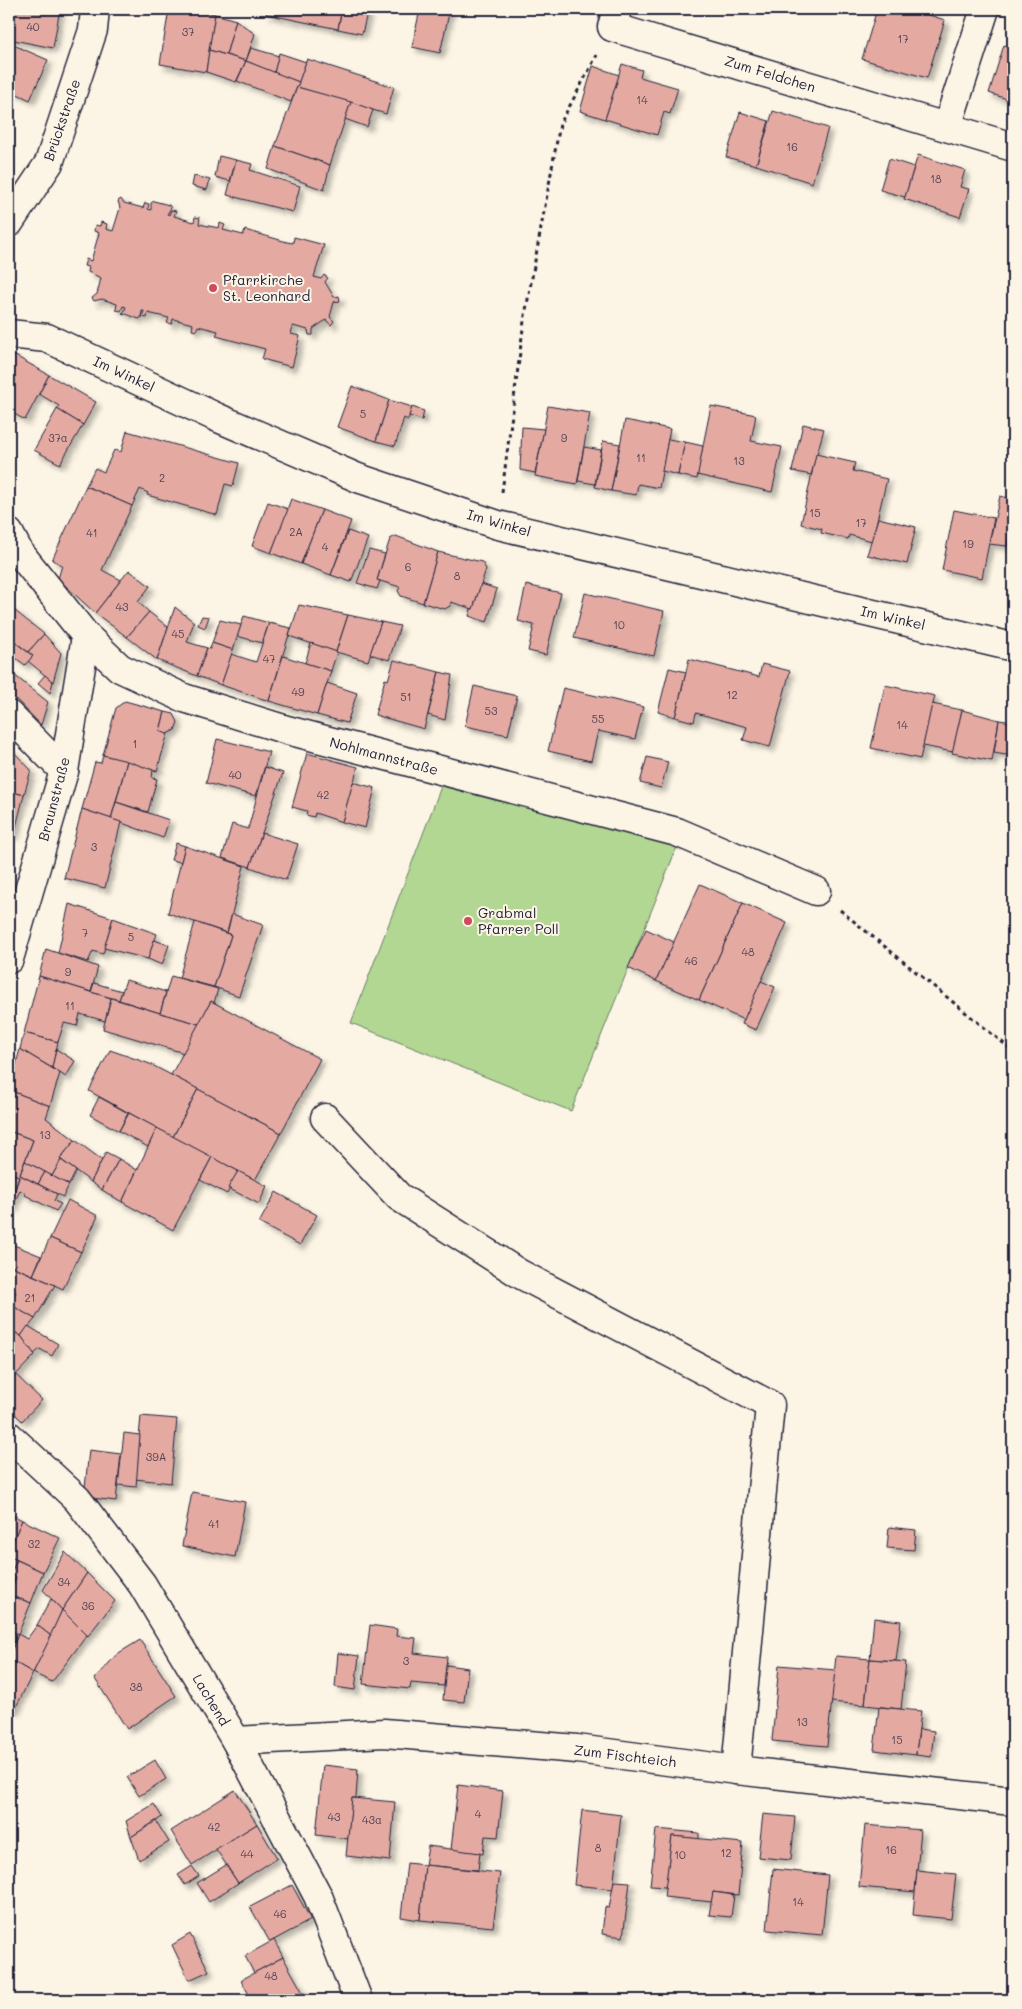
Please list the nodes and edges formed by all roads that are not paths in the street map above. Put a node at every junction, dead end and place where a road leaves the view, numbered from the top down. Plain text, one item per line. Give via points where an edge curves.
1 (95, 9) edge
2 (985, 9) edge
3 (614, 18) edge
4 (947, 127) junction
5 (1013, 147) edge
6 (9, 223) edge
7 (9, 334) edge
8 (10, 541) edge
9 (86, 636) junction
10 (1013, 646) edge
11 (9, 715) edge
12 (64, 771) junction
13 (816, 891) road end
14 (9, 959) edge
15 (325, 1118) dead end
16 (9, 1436) edge
17 (236, 1741) junction
18 (736, 1770) junction
19 (1012, 1802) edge
20 (358, 2000) edge

1 - 6 street, Brückstraße via 93,30 49,163
2 - 4 street
3 - 4 street, Zum Feldchen
4 - 5 street, Zum Feldchen
7 - 10 street, Im Winkel via 47,338 216,417 358,478 498,525
8 - 9 street, Nohlmannstraße
9 - 12 street, Braunstraße
9 - 13 street, Nohlmannstraße via 120,668 184,698 287,730 677,832
11 - 12 street
12 - 14 street, Braunstraße
15 - 18 street via 400,1197 520,1274 770,1405
16 - 17 street, Lachend via 77,1499 142,1584
17 - 18 street, Zum Fischteich via 384,1733 577,1749
17 - 20 street, Lachend via 318,1896
18 - 19 street, Zum Fischteich

